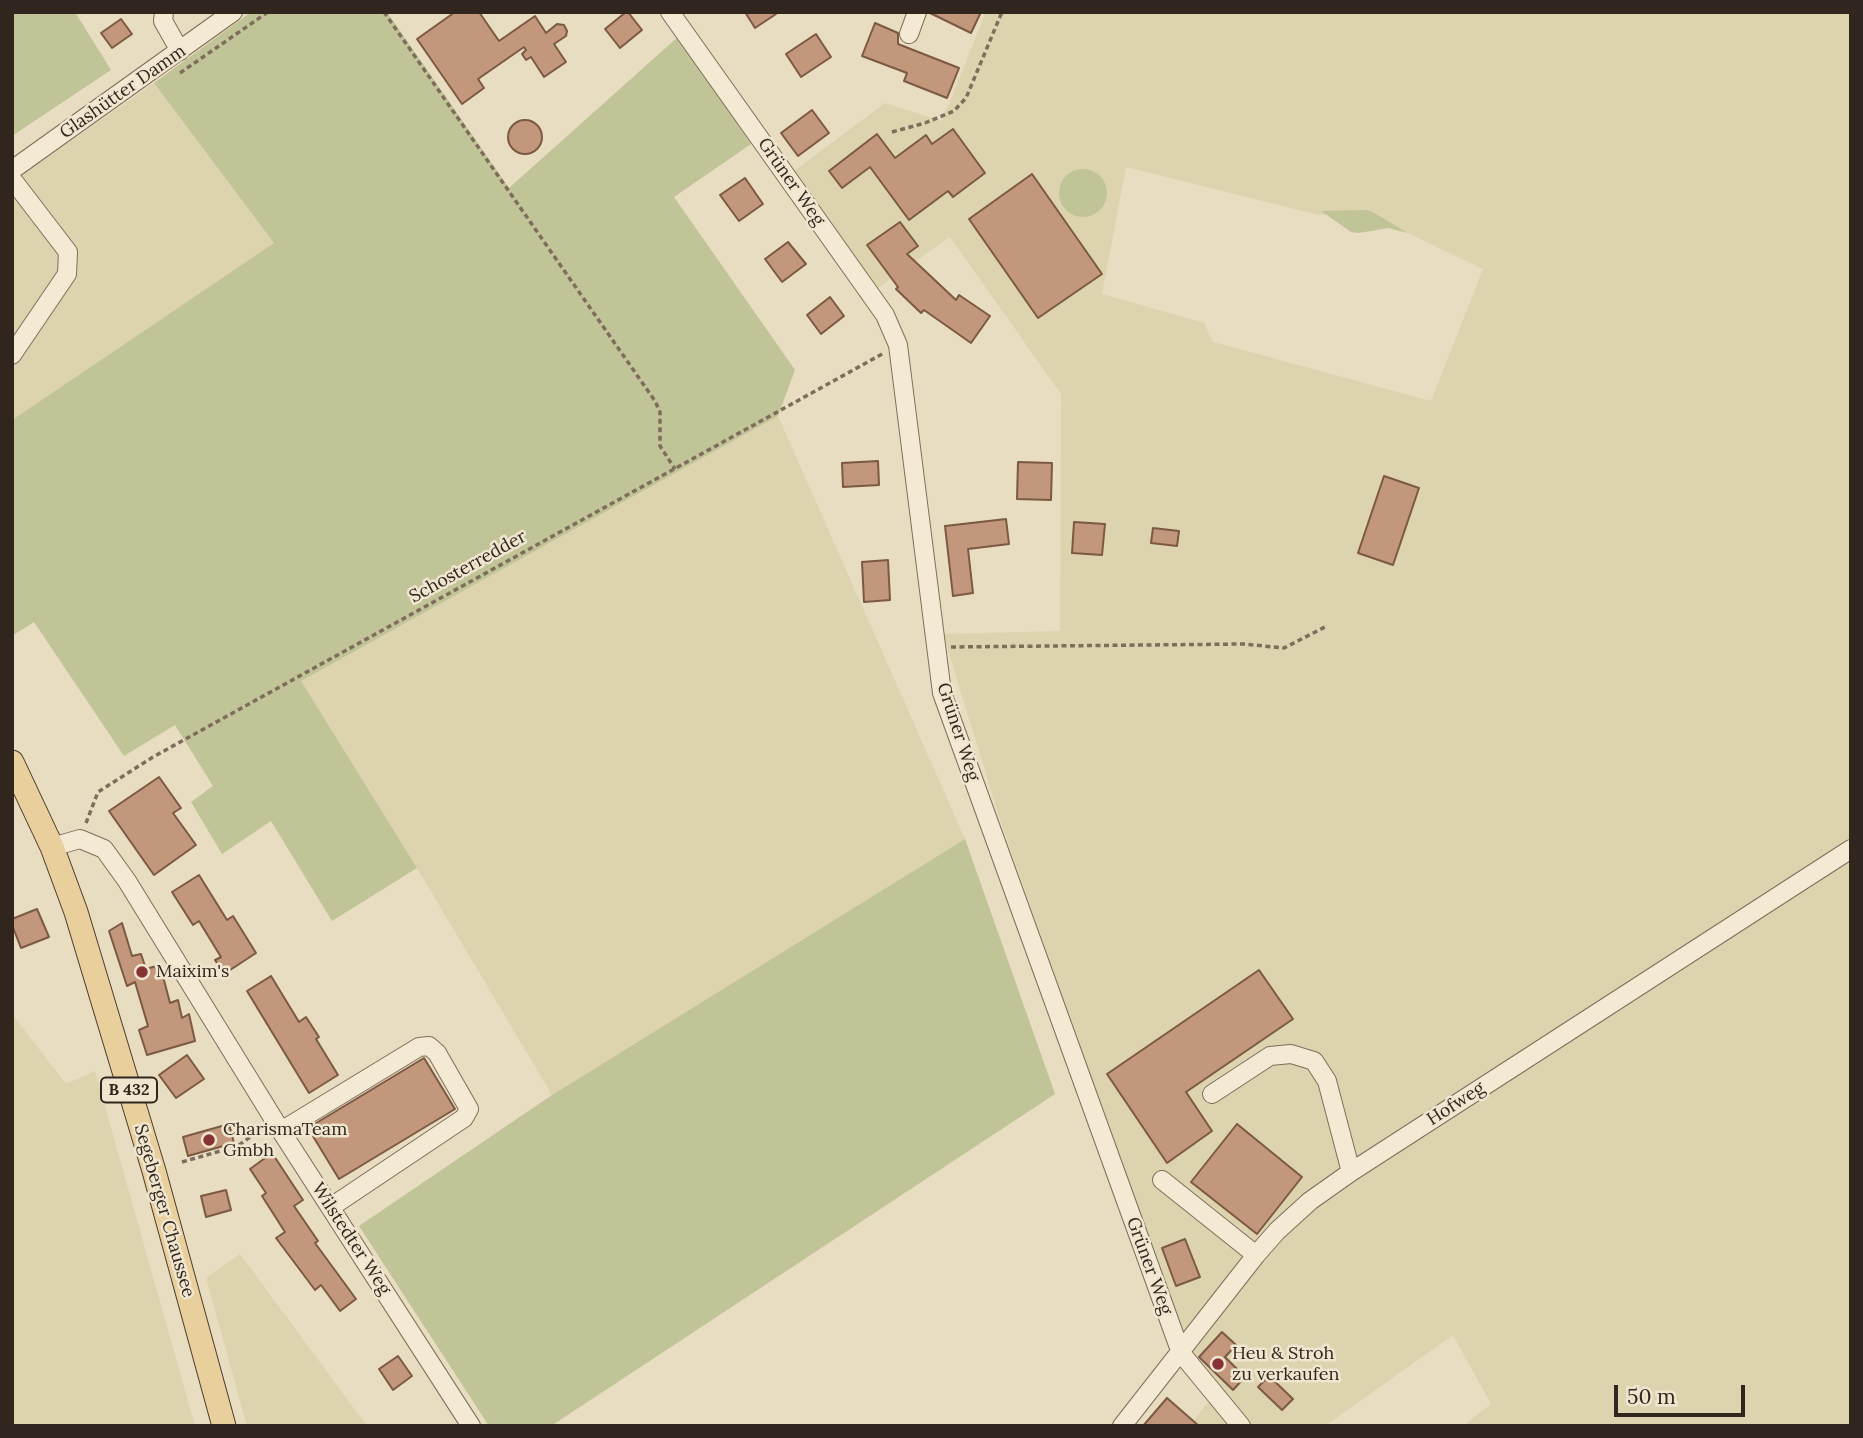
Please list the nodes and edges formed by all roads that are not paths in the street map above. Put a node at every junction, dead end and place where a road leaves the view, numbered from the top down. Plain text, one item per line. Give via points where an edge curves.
1 (164, 12) edge
2 (233, 12) edge
3 (670, 12) edge
4 (918, 12) edge
5 (909, 34) dead end
6 (180, 51) junction
7 (12, 170) edge
8 (12, 179) edge
9 (12, 355) edge
10 (12, 762) edge
11 (52, 847) junction
12 (1851, 849) edge
13 (1212, 1094) dead end
14 (277, 1125) junction
15 (1351, 1172) junction
16 (1162, 1180) dead end
17 (331, 1207) junction
18 (1256, 1255) junction
19 (1181, 1353) junction
20 (224, 1426) edge
21 (471, 1426) edge
22 (1122, 1426) edge
23 (1241, 1426) edge

1 - 6 street via 163,21
2 - 6 street, Glashütter Damm
3 - 19 street, Grüner Weg via 885,315 898,345 942,693
4 - 5 street
6 - 7 street, Glashütter Damm
8 - 9 street via 68,252 67,274
10 - 11 main road, Segeberger Chaussee / B 432
11 - 14 street, Wilstedter Weg via 80,839 104,849
11 - 20 main road, Segeberger Chaussee / B 432 via 154,1171
12 - 15 street, Hofweg
13 - 15 street via 1270,1056 1291,1054 1314,1061 1327,1081
14 - 17 street, Wilstedter Weg
14 - 17 street via 419,1047 429,1046 437,1053 469,1109 464,1118
15 - 18 street, Hofweg via 1310,1201
16 - 18 street
17 - 21 street, Wilstedter Weg
18 - 19 street, Hofweg
19 - 22 street, Hofweg
19 - 23 street, Grüner Weg

